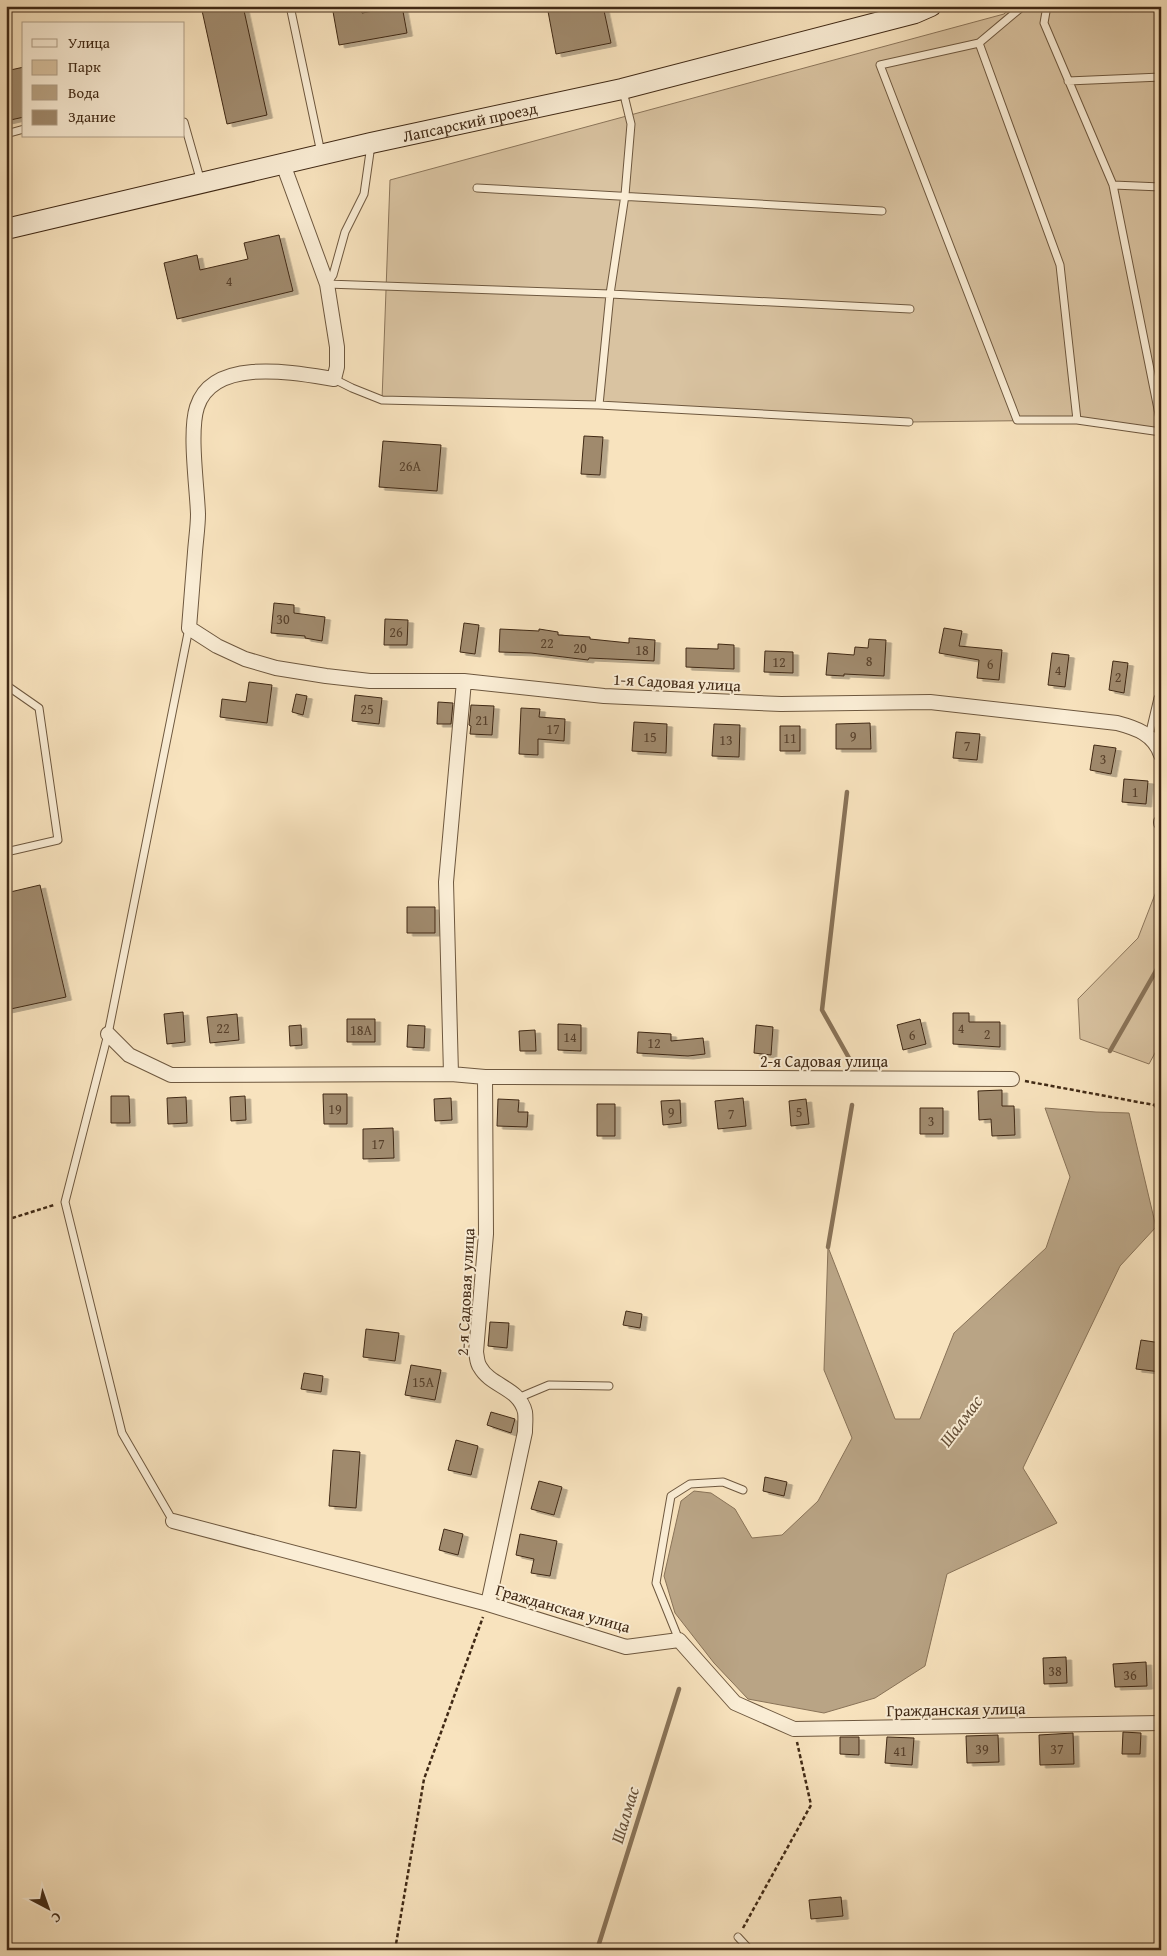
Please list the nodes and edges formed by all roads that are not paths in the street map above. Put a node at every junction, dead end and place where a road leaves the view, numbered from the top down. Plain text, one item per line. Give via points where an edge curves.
1 (290, 6) edge
2 (931, 6) edge
3 (1023, 6) edge
4 (1047, 6) edge
5 (979, 43) junction
6 (1161, 77) edge
7 (1068, 81) junction
8 (622, 89) junction
9 (185, 126) edge
10 (22, 130) edge
11 (6, 134) edge
12 (371, 143) junction
13 (321, 155) junction
14 (283, 164) junction
15 (201, 183) junction
16 (1113, 185) junction
17 (1161, 187) edge
18 (477, 188) dead end
19 (625, 195) junction
20 (882, 211) dead end
21 (6, 229) edge
22 (327, 284) junction
23 (610, 294) junction
24 (910, 309) dead end
25 (334, 379) junction
26 (599, 406) junction
27 (1077, 420) junction
28 (910, 422) dead end
29 (1161, 424) edge
30 (1161, 432) edge
31 (189, 628) junction
32 (464, 681) junction
33 (6, 685) edge
34 (1158, 698) dead end
35 (1149, 736) junction
36 (1161, 755) edge
37 (6, 852) edge
38 (108, 1034) junction
39 (451, 1074) junction
40 (485, 1077) junction
41 (1012, 1079) road end
42 (609, 1386) dead end
43 (518, 1398) junction
44 (743, 1490) dead end
45 (172, 1522) joint
46 (488, 1604) junction
47 (679, 1640) junction
48 (1161, 1722) edge
49 (738, 1937) road end
50 (750, 1950) edge

1 - 13 lane
2 - 8 street, Лапсарский проезд via 915,14
3 - 5 lane
4 - 7 lane via 1044,23
5 - 27 lane via 1060,265
5 - 27 lane via 880,65 1017,420
6 - 7 lane
7 - 16 lane
8 - 12 street, Лапсарский проезд
8 - 19 lane via 631,124
9 - 15 lane
10 - 11 lane
12 - 13 street, Лапсарский проезд
12 - 22 lane via 364,194 345,232 333,275
13 - 14 street, Лапсарский проезд
14 - 15 street, Лапсарский проезд
14 - 22 street
15 - 21 street, Лапсарский проезд
16 - 17 lane
16 - 29 lane
18 - 19 lane
19 - 20 lane
19 - 23 lane
22 - 23 lane
22 - 25 street via 337,347
23 - 24 lane
23 - 26 lane
25 - 26 lane via 382,400
25 - 31 street via 269,370 239,373 223,379 201,398 196,408 194,432 198,517
26 - 28 lane
27 - 30 lane
31 - 32 street, 1-я Садовая улица via 245,659 276,668 370,681
31 - 38 lane
32 - 35 street, 1-я Садовая улица via 604,696 772,704 930,702 1117,723
32 - 39 street via 446,882
33 - 37 lane via 39,708 58,840
34 - 35 lane
35 - 36 street
38 - 39 street, 2-я Садовая улица via 129,1054 171,1076
38 - 45 lane via 65,1202 122,1433
39 - 40 street, 2-я Садовая улица
40 - 41 street, 2-я Садовая улица
40 - 43 street, 2-я Садовая улица via 486,1234 476,1352 478,1366 485,1375
42 - 43 lane via 549,1385
43 - 46 street via 525,1413 525,1432
44 - 47 lane via 723,1482 690,1484 671,1496 656,1583
45 - 46 street, Гражданская улица
46 - 47 street, Гражданская улица via 626,1647
47 - 48 street, Гражданская улица via 735,1703 794,1729
49 - 50 lane

